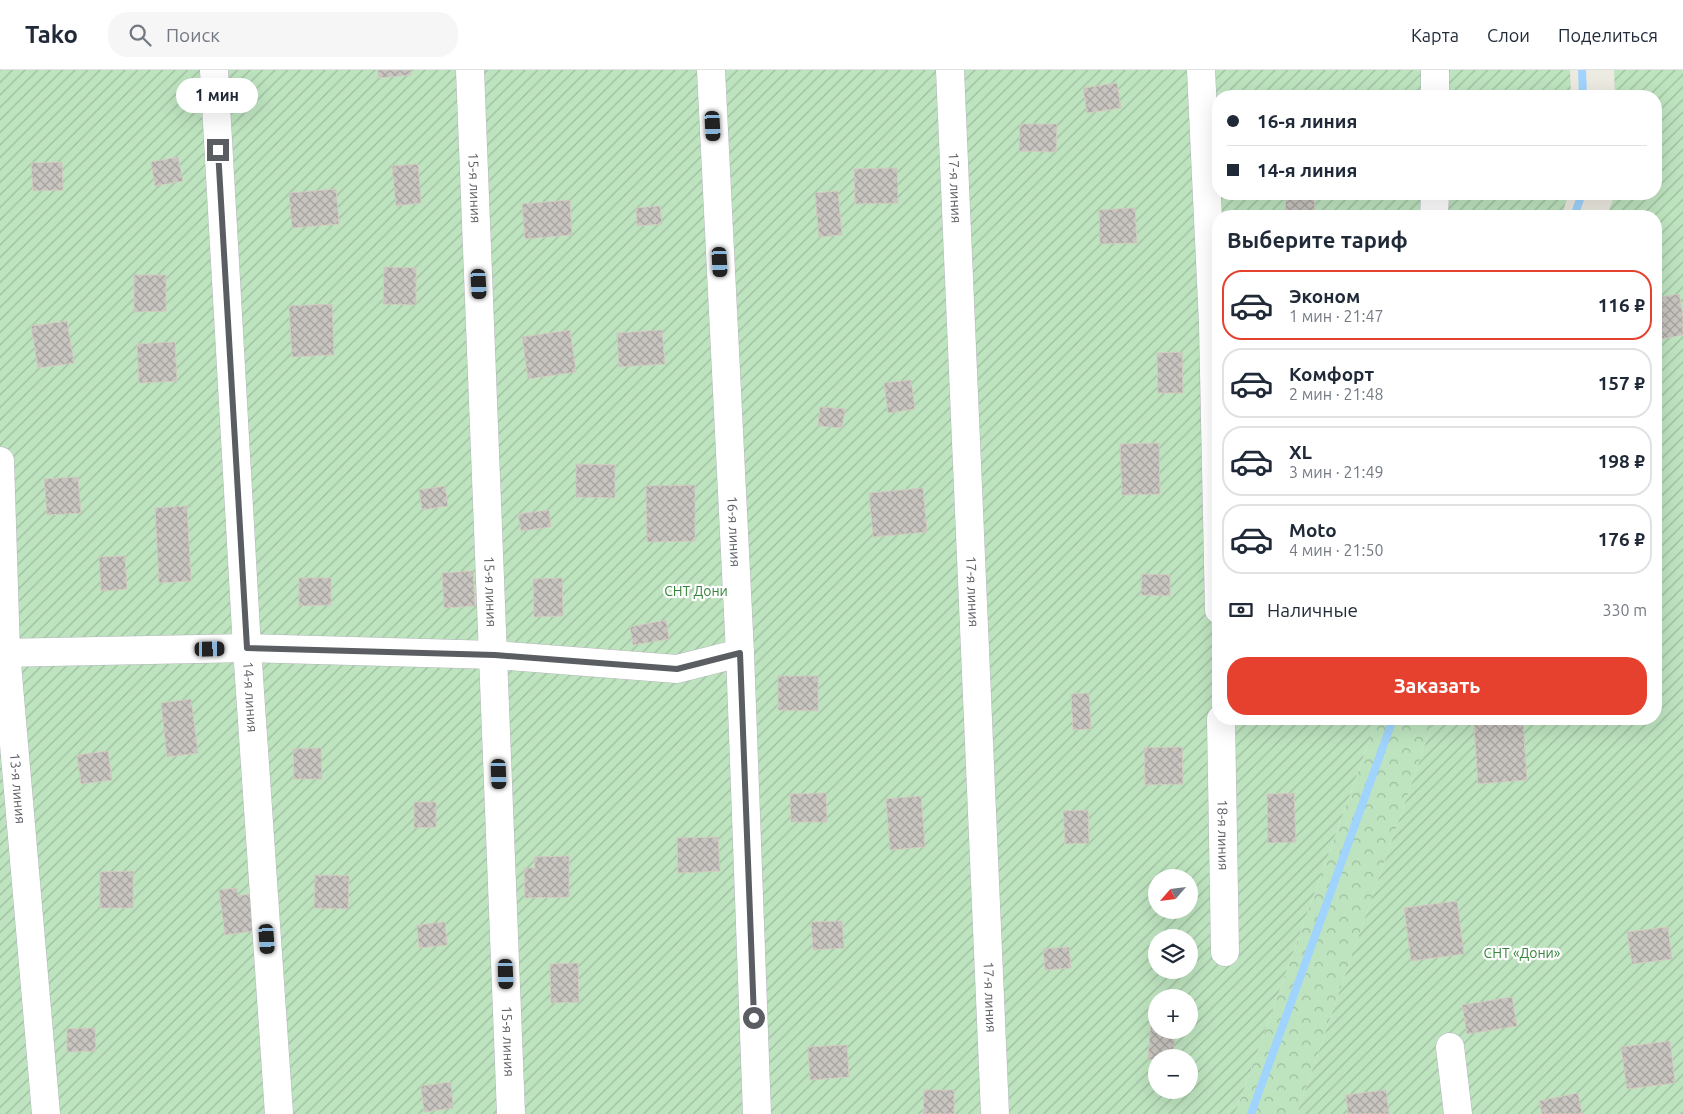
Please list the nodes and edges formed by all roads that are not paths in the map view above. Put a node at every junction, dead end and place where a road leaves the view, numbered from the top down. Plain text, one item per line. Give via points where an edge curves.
1 (214, 70) edge
2 (470, 70) edge
3 (711, 70) edge
4 (950, 70) edge
5 (1201, 70) edge
6 (1435, 70) edge
7 (1435, 90) edge
8 (1212, 303) edge
9 (0, 460) edge
10 (247, 648) junction
11 (3, 653) edge
12 (740, 653) junction
13 (495, 655) junction
14 (1221, 725) edge
15 (1225, 952) dead end
16 (1450, 1047) dead end
17 (46, 1114) edge
18 (279, 1114) edge
19 (511, 1114) edge
20 (757, 1114) edge
21 (995, 1114) edge
22 (1458, 1114) edge

1 - 10 lane, 14-я линия
2 - 13 lane, 15-я линия
3 - 12 lane, 16-я линия
4 - 21 lane, 17-я линия
5 - 8 lane
6 - 7 lane
9 - 11 lane, 13-я линия
10 - 11 lane
10 - 13 lane
10 - 18 lane, 14-я линия
11 - 17 lane, 13-я линия
12 - 13 lane via 677,669
12 - 20 lane, 16-я линия
13 - 19 lane, 15-я линия
14 - 15 lane, 18-я линия
16 - 22 lane

